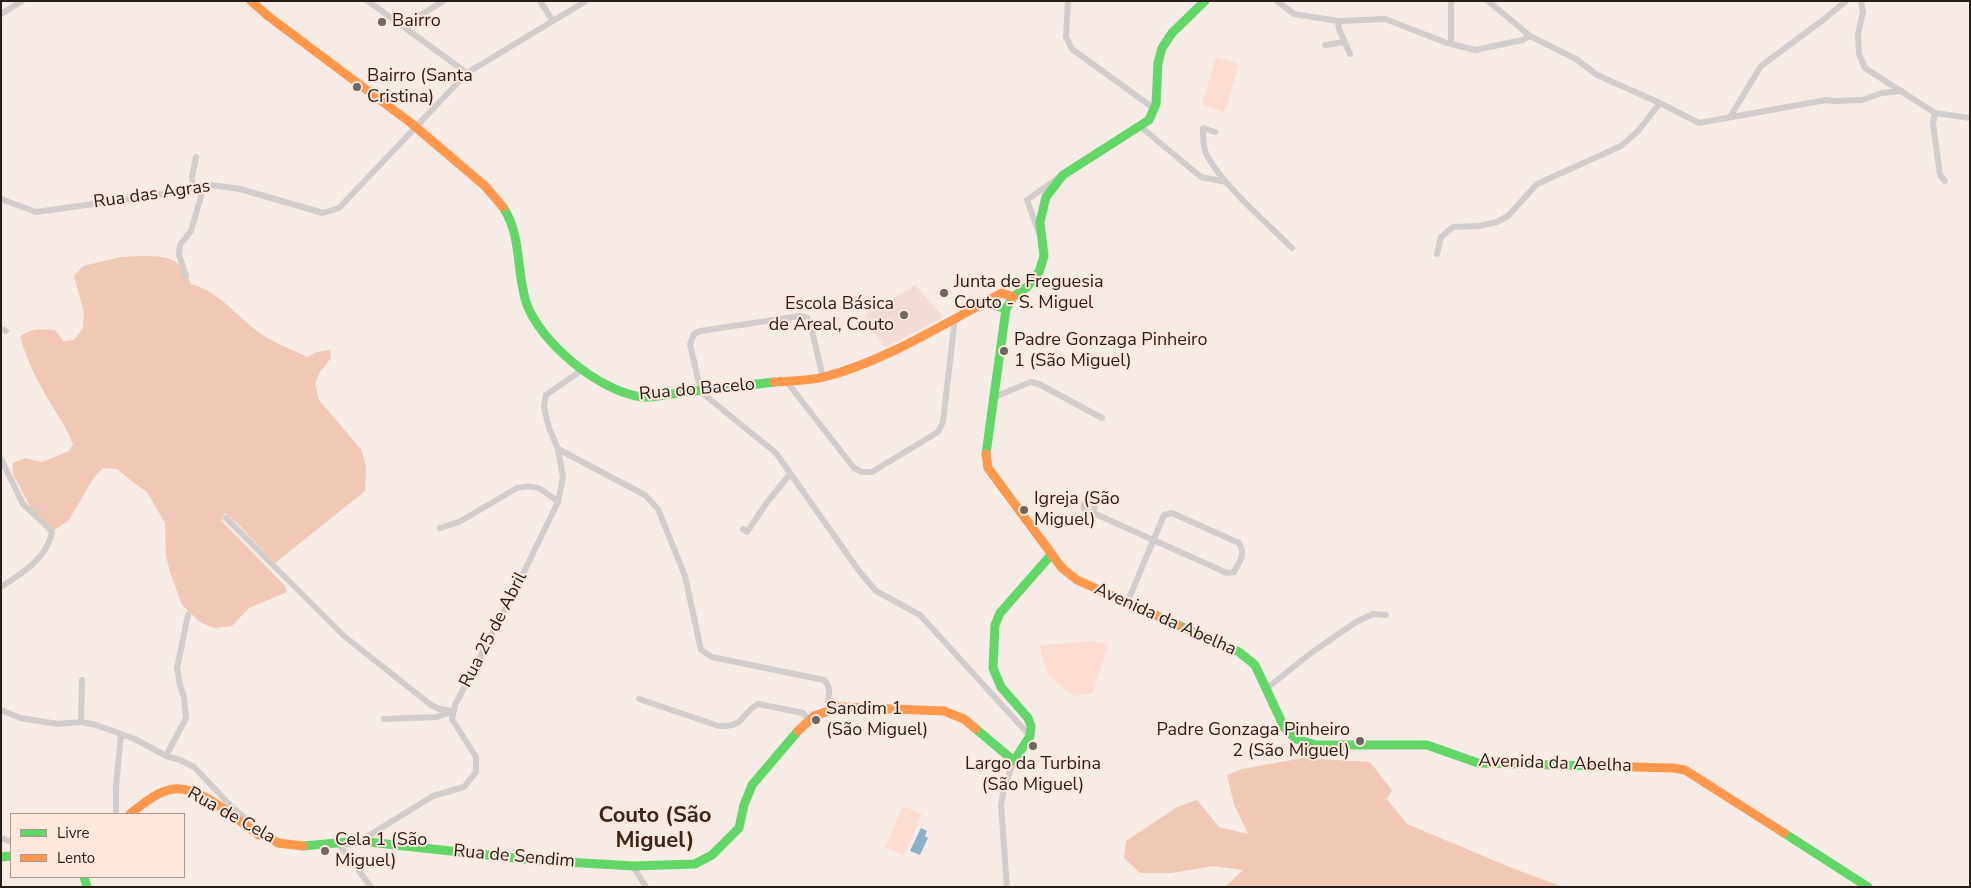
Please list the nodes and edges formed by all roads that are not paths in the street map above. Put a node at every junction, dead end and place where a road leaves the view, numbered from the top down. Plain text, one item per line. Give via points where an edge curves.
1 (22, 1) edge
2 (251, 1) edge
3 (368, 1) edge
4 (444, 1) edge
5 (540, 1) edge
6 (586, 1) edge
7 (1068, 1) edge
8 (1205, 1) edge
9 (1277, 1) edge
10 (1451, 1) edge
11 (1488, 1) edge
12 (1846, 1) edge
13 (1861, 1) edge
14 (1, 14) edge
15 (1338, 21) junction
16 (553, 22) junction
17 (402, 26) junction
18 (1530, 36) junction
19 (1345, 42) junction
20 (1452, 44) junction
21 (1325, 45) dead end
22 (1350, 54) dead end
23 (467, 73) junction
24 (1902, 91) junction
25 (1660, 103) junction
26 (1156, 110) junction
27 (1935, 114) junction
28 (1730, 116) junction
29 (1970, 118) edge
30 (417, 127) junction
31 (1141, 127) junction
32 (1215, 132) dead end
33 (196, 157) dead end
34 (1063, 175) junction
35 (1945, 181) dead end
36 (1226, 182) junction
37 (202, 186) junction
38 (193, 188) junction
39 (1, 199) edge
40 (1041, 237) junction
41 (1292, 248) dead end
42 (1437, 254) dead end
43 (186, 276) dead end
44 (1013, 298) junction
45 (984, 302) junction
46 (1006, 309) junction
47 (955, 318) junction
48 (582, 370) junction
49 (823, 377) junction
50 (788, 382) junction
51 (701, 392) junction
52 (992, 398) junction
53 (1102, 418) dead end
54 (558, 449) junction
55 (1, 459) edge
56 (790, 474) junction
57 (558, 502) junction
58 (1090, 512) dead end
59 (226, 518) dead end
60 (440, 528) dead end
61 (743, 528) dead end
62 (1153, 542) junction
63 (1052, 555) junction
64 (1, 587) edge
65 (1127, 603) junction
66 (188, 615) dead end
67 (1386, 615) dead end
68 (82, 680) dead end
69 (1266, 689) junction
70 (639, 699) dead end
71 (1, 710) edge
72 (828, 710) junction
73 (454, 711) junction
74 (384, 719) dead end
75 (809, 720) junction
76 (81, 722) junction
77 (121, 734) junction
78 (1030, 736) junction
79 (166, 756) junction
80 (1014, 761) junction
81 (116, 813) edge
82 (131, 813) edge
83 (266, 835) junction
84 (359, 841) junction
85 (339, 844) junction
86 (633, 866) junction
87 (371, 887) edge
88 (646, 887) edge
89 (1007, 887) edge
90 (1868, 887) edge

1 - 14 street
2 - 30 street, Rua do Bacelo
3 - 17 street
4 - 17 street
5 - 16 street
6 - 16 street, Rua das Agras
7 - 26 street via 1066,37 1072,49
8 - 26 street via 1166,40 1159,55
9 - 15 street via 1294,14
10 - 20 street
11 - 18 street
12 - 28 street via 1761,66
13 - 24 street via 1859,54 1865,68
15 - 19 street
15 - 20 street via 1386,19
16 - 23 street, Rua das Agras
17 - 23 street
18 - 20 street via 1475,50
18 - 25 street via 1597,75
19 - 21 street
19 - 22 street
23 - 30 street, Rua das Agras
24 - 27 street
24 - 28 street via 1862,100 1826,100
25 - 28 street via 1699,123
25 - 42 street via 1638,131 1621,146 1537,184 1508,216 1497,222 1453,227 1441,237
26 - 31 street, Avenida da Abelha
27 - 29 street
27 - 35 street via 1933,123 1940,175
30 - 37 street, Rua das Agras via 340,208 331,211 323,213 240,189
30 - 48 street, Rua do Bacelo via 490,192 508,215 519,247 525,297 530,311 557,348
31 - 34 street, Avenida da Abelha
31 - 36 street via 1202,177
32 - 36 street via 1203,128 1203,142 1208,158
33 - 38 street
34 - 40 street, Avenida da Abelha via 1046,197 1040,222
34 - 40 street via 1028,200
36 - 41 street
37 - 38 street, Rua das Agras
37 - 43 street via 191,231 180,245 179,255
38 - 39 street, Rua das Agras via 36,212
40 - 44 street, Avenida da Abelha via 1044,256 1039,272
44 - 45 street, Rua do Bacelo via 1002,293
44 - 46 street, Avenida da Abelha
45 - 46 street
45 - 47 street, Rua do Bacelo
46 - 52 street, Avenida da Abelha
47 - 49 street, Rua do Bacelo via 860,365
47 - 50 street via 938,432 872,472 854,468
48 - 51 street, Rua do Bacelo via 601,382 644,398
48 - 54 street, Rua 25 de Abril via 546,395 544,407
49 - 50 street, Rua do Bacelo
49 - 51 street via 811,327 807,318 800,316 694,334 690,344
50 - 51 street, Rua do Bacelo
51 - 56 street via 776,453
52 - 53 street via 1031,382
52 - 63 street, Avenida da Abelha via 985,450 988,468
54 - 57 street, Rua 25 de Abril via 563,477
54 - 72 street via 645,495 658,509 685,576 701,650 712,657 824,680 830,690
55 - 64 street via 23,504 52,531 46,549 30,567
56 - 61 street via 747,532
56 - 78 street via 876,591 920,615
57 - 60 street via 536,486 527,485 459,522
57 - 73 street, Rua 25 de Abril
58 - 62 street
59 - 73 street via 344,636 431,705
62 - 62 street via 1164,516 1172,513 1239,543 1243,554 1234,572 1228,573
62 - 65 street
63 - 65 street, Avenida da Abelha via 1077,580
63 - 78 street via 1000,613 995,625 993,668 1001,687 1028,718
65 - 69 street, Avenida da Abelha via 1239,652 1255,665
66 - 79 street via 177,668 186,718
67 - 69 street via 1373,614 1356,622
68 - 76 street
69 - 90 street, Avenida da Abelha via 1284,726 1296,739 1316,745 1427,745 1478,763 1685,770
70 - 75 street via 719,726 738,724 758,704 803,713
71 - 76 street via 20,718 58,724
72 - 75 street, Rua de Sendim
72 - 80 street, Rua de Sendim via 840,707 944,711 964,719
73 - 74 street via 437,716
73 - 84 street via 452,719 476,757 476,772 464,787 433,796
75 - 86 street, Rua de Sendim via 752,785 739,828 712,855 695,864
76 - 77 street
77 - 79 street
77 - 81 street
78 - 80 street
79 - 83 street via 194,766 231,806
80 - 89 street via 1001,805
82 - 83 street, Rua de Cela via 156,795 180,788 211,802 259,835
83 - 85 street, Rua de Cela via 278,843 306,846
84 - 85 street, Rua de Sendim
84 - 86 street, Rua de Sendim via 533,860
85 - 87 street
86 - 88 street

